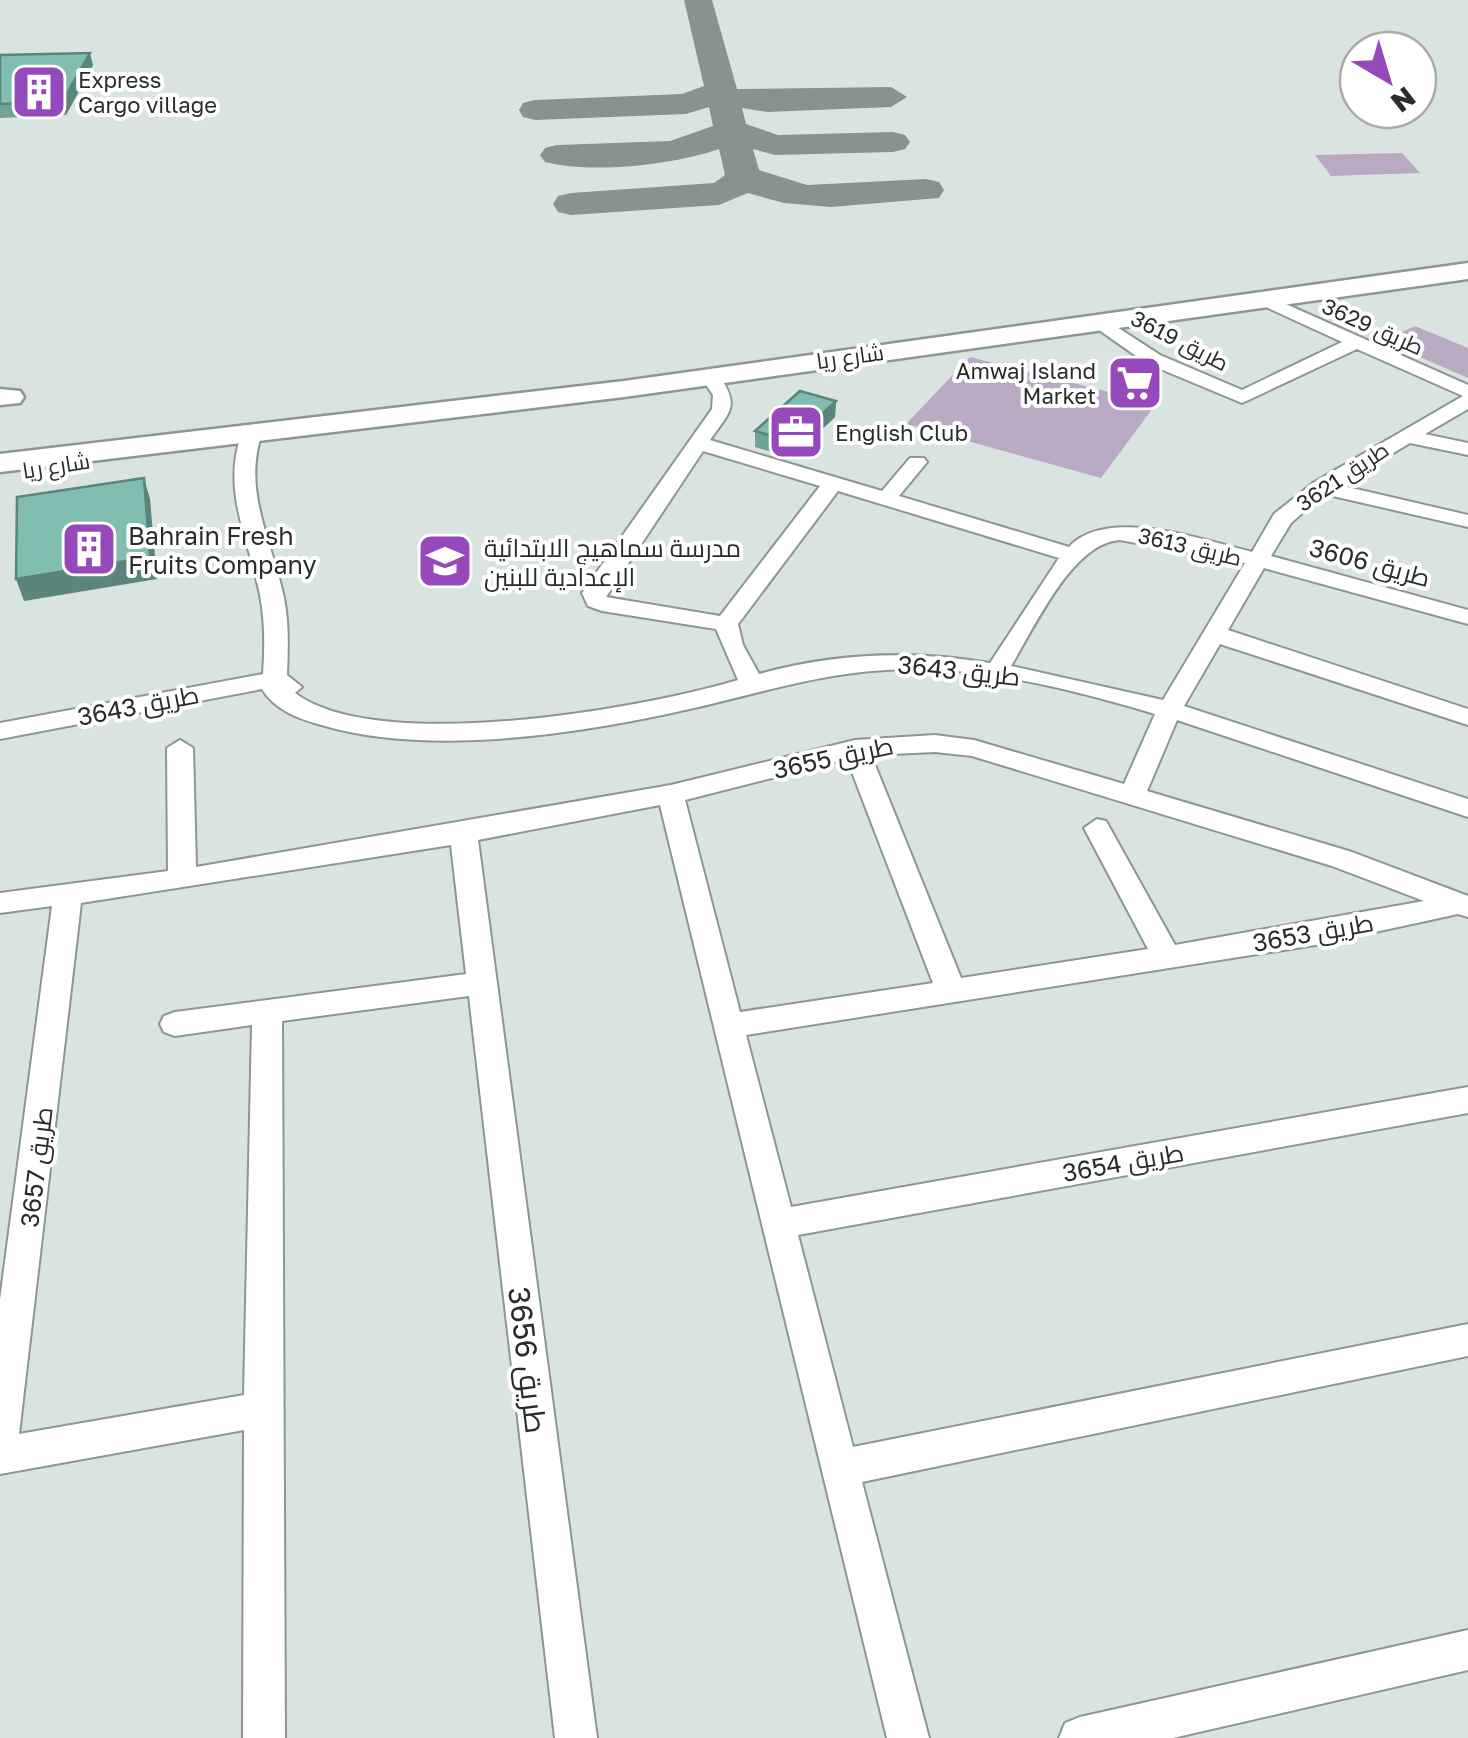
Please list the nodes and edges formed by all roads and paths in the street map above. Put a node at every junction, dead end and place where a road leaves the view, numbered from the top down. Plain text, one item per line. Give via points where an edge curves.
1 (1468, 272) edge
2 (1261, 298) junction
3 (1094, 320) junction
4 (1354, 343) junction
5 (710, 376) junction
6 (1468, 392) edge
7 (1468, 401) edge
8 (241, 434) junction
9 (1403, 436) junction
10 (699, 444) junction
11 (1468, 449) edge
12 (73, 462) junction
13 (917, 462) dead end
14 (0, 463) edge
15 (0, 474) edge
16 (833, 483) junction
17 (1320, 487) junction
18 (0, 489) edge
19 (886, 499) junction
20 (1468, 522) edge
21 (1073, 555) junction
22 (1257, 561) junction
23 (1468, 617) edge
24 (726, 624) junction
25 (1215, 634) junction
26 (274, 670) junction
27 (996, 670) junction
28 (753, 685) junction
29 (1168, 712) junction
30 (1468, 717) edge
31 (0, 720) edge
32 (0, 731) edge
33 (180, 748) dead end
34 (855, 748) junction
35 (670, 794) junction
36 (1132, 796) junction
37 (1468, 808) edge
38 (1097, 828) dead end
39 (463, 831) junction
40 (182, 878) junction
41 (68, 895) junction
42 (0, 903) edge
43 (1463, 906) edge
44 (1166, 956) junction
45 (484, 982) junction
46 (952, 990) junction
47 (267, 1010) junction
48 (174, 1024) dead end
49 (728, 1026) junction
50 (1468, 1100) edge
51 (778, 1224) junction
52 (1468, 1340) edge
53 (262, 1409) junction
54 (0, 1440) edge
55 (0, 1456) edge
56 (840, 1468) junction
57 (1468, 1650) edge
58 (1178, 1729) edge
59 (264, 1738) edge
60 (576, 1738) edge
61 (908, 1738) edge
62 (1080, 1738) edge

1 - 2 main road, شارع ريا
2 - 3 main road, شارع ريا
2 - 4 street, طريق 3629
3 - 4 street, طريق 3619 via 1152,359 1242,397
3 - 5 main road, شارع ريا
4 - 6 street, طريق 3629
5 - 8 main road, شارع ريا
5 - 10 street via 722,409
7 - 9 street, طريق 3621
8 - 12 main road, شارع ريا
8 - 14 main road, شارع ريا
8 - 26 street via 227,465 243,486 272,597
9 - 11 street
9 - 17 street, طريق 3621
10 - 16 street
10 - 24 street via 593,593 596,601
12 - 15 main road, شارع ريا
12 - 18 main road
13 - 19 street
16 - 19 street
16 - 24 street
17 - 20 street
17 - 22 street, طريق 3621 via 1282,518
19 - 21 street
21 - 22 street, طريق 3613 via 1098,533 1115,530
21 - 27 street, طريق 3613
22 - 23 street, طريق 3606
22 - 25 street, طريق 3621
24 - 28 street
25 - 29 street, طريق 3621
25 - 30 street
26 - 28 street, طريق 3643 via 274,690 282,700 323,720 392,731 577,721
26 - 31 street, طريق 3643
26 - 32 street, طريق 3643
27 - 28 street, طريق 3643 via 866,661
27 - 29 street, طريق 3643
29 - 36 street, طريق 3621
29 - 37 street, طريق 3643
33 - 40 street
34 - 35 street, طريق 3655
34 - 36 street, طريق 3655 via 945,742
34 - 46 street
35 - 39 street, طريق 3655
35 - 49 street
36 - 43 street, طريق 3655 via 1342,859
38 - 44 street
39 - 40 street, طريق 3655
39 - 45 street, طريق 3656
40 - 41 street, طريق 3655
41 - 42 street, طريق 3655
41 - 54 street, طريق 3657
43 - 44 street, طريق 3653
44 - 46 street, طريق 3653
45 - 47 street
45 - 60 street, طريق 3656
46 - 49 street, طريق 3653
47 - 48 street
47 - 53 street
49 - 51 street
50 - 51 street, طريق 3654
51 - 56 street
52 - 56 street
53 - 55 street
53 - 59 street
56 - 61 street
57 - 58 street
58 - 62 street

